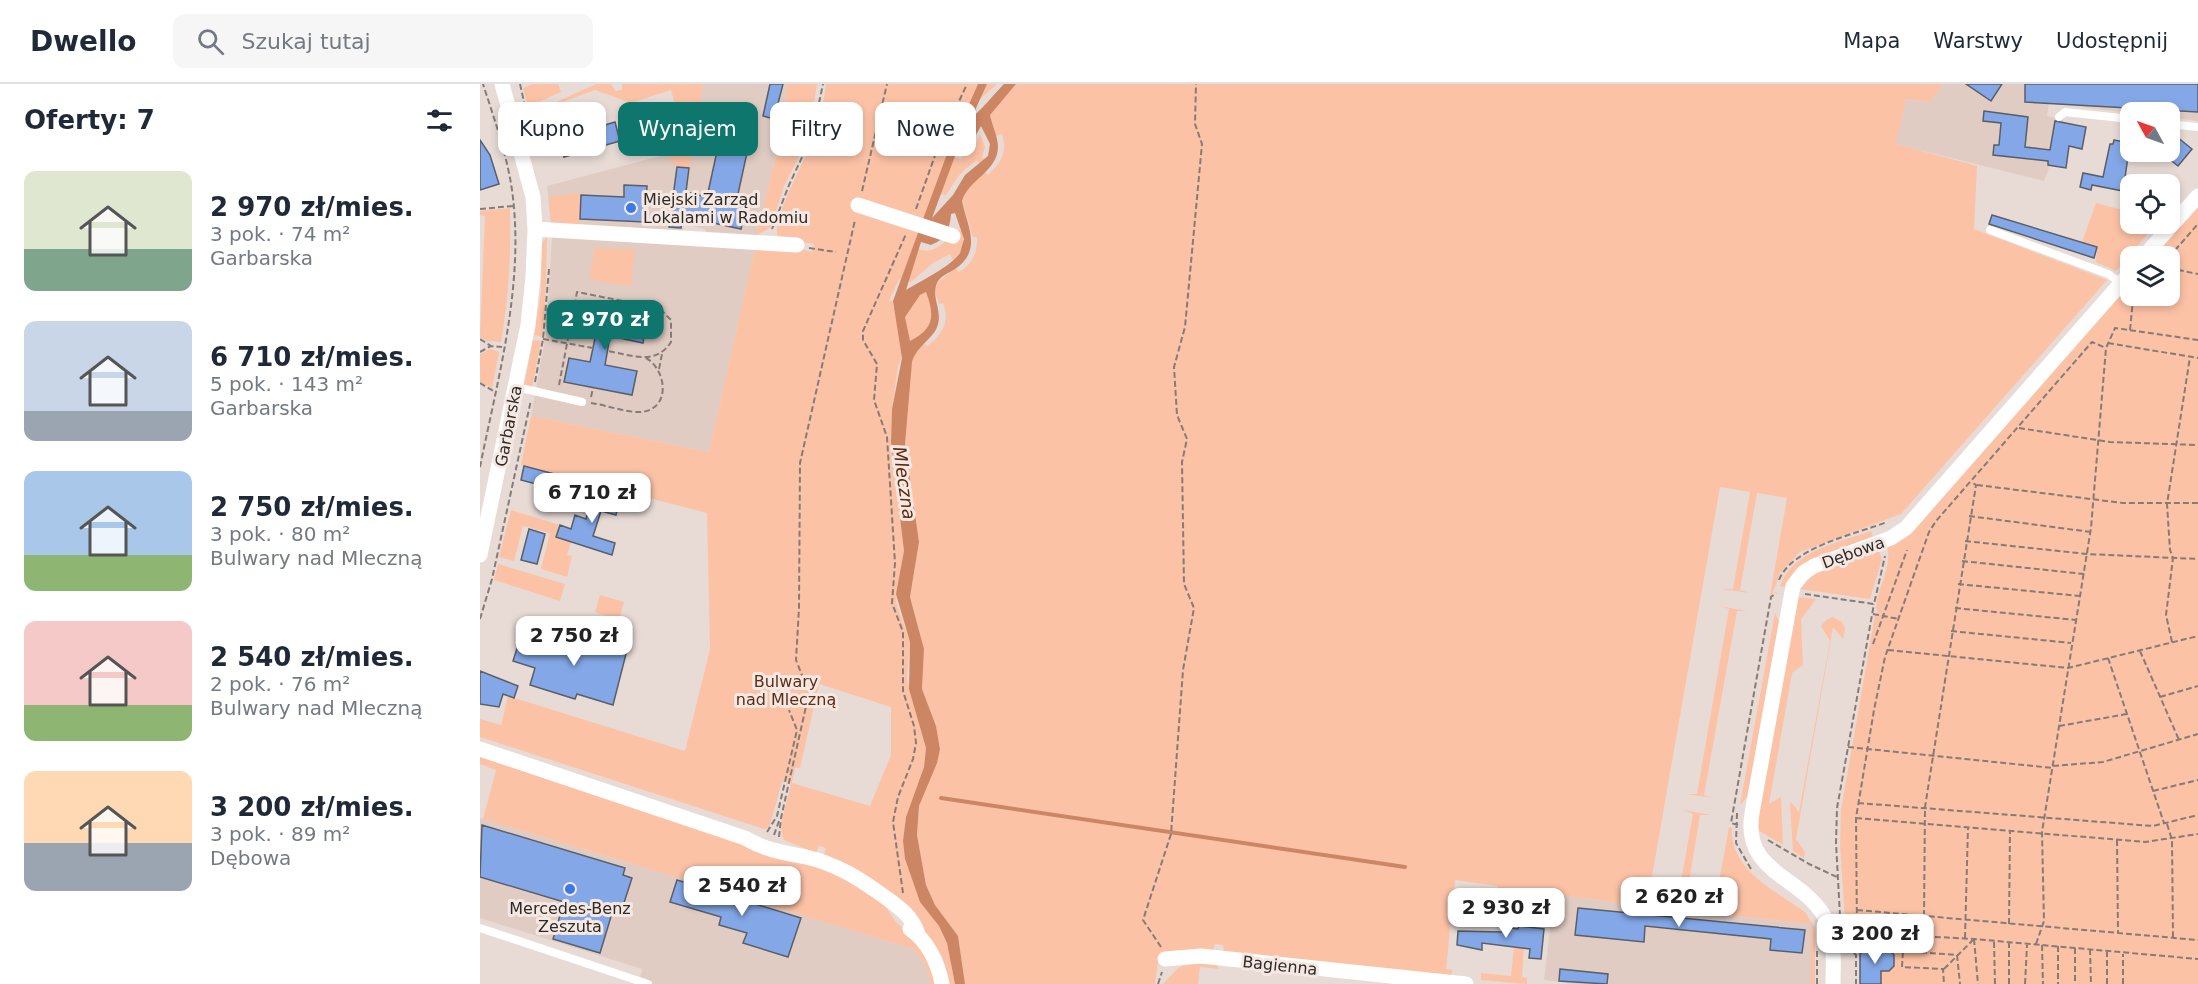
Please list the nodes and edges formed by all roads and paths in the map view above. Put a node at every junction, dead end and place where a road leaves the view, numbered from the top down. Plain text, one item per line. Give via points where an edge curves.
1 (483, 84) edge
2 (502, 84) edge
3 (520, 84) edge
4 (823, 84) edge
5 (887, 84) edge
6 (967, 84) edge
7 (1196, 84) edge
8 (480, 88) edge
9 (485, 88) junction
10 (524, 102) edge
11 (2059, 117) dead end
12 (2120, 118) edge
13 (2180, 125) edge
14 (2198, 127) edge
15 (2198, 196) edge
16 (513, 206) junction
17 (860, 206) junction
18 (480, 209) edge
19 (911, 222) junction
20 (2198, 224) edge
21 (535, 229) junction
22 (1990, 231) dead end
23 (953, 236) dead end
24 (766, 243) junction
25 (797, 245) joint
26 (2153, 246) edge
27 (2179, 246) edge
28 (836, 252) dead end
29 (2180, 270) edge
30 (2198, 274) edge
31 (2120, 277) edge
32 (2120, 284) edge
33 (2132, 306) edge
34 (2130, 330) junction
35 (480, 339) edge
36 (543, 339) dead end
37 (2198, 340) edge
38 (2109, 343) junction
39 (567, 344) junction
40 (491, 345) junction
41 (500, 347) dead end
42 (593, 348) dead end
43 (2106, 348) junction
44 (608, 351) dead end
45 (480, 352) edge
46 (662, 353) junction
47 (2190, 357) junction
48 (646, 358) junction
49 (2198, 358) edge
50 (659, 369) junction
51 (480, 383) edge
52 (516, 387) junction
53 (593, 388) dead end
54 (558, 391) dead end
55 (495, 392) junction
56 (582, 402) dead end
57 (2018, 428) junction
58 (2100, 439) junction
59 (2176, 444) junction
60 (2198, 445) edge
61 (480, 467) edge
62 (1971, 482) junction
63 (1976, 485) junction
64 (2095, 500) junction
65 (2198, 503) edge
66 (2168, 504) junction
67 (1969, 516) junction
68 (1896, 523) dead end
69 (2091, 532) junction
70 (1965, 541) junction
71 (1880, 543) junction
72 (1907, 550) dead end
73 (2087, 554) junction
74 (480, 555) edge
75 (2173, 558) junction
76 (2198, 560) edge
77 (1962, 561) junction
78 (2084, 574) junction
79 (1959, 584) junction
80 (1804, 594) dead end
81 (2080, 596) junction
82 (1874, 604) junction
83 (1955, 608) junction
84 (1872, 614) junction
85 (1884, 614) junction
86 (1899, 619) junction
87 (2076, 620) junction
88 (1951, 631) junction
89 (2198, 636) edge
90 (2172, 642) junction
91 (2072, 643) junction
92 (1874, 644) dead end
93 (1888, 650) junction
94 (2139, 651) junction
95 (1947, 657) junction
96 (2108, 658) junction
97 (2068, 668) junction
98 (2198, 686) edge
99 (2160, 698) junction
100 (789, 710) dead end
101 (2127, 714) junction
102 (2059, 726) junction
103 (2198, 734) edge
104 (2179, 740) junction
105 (1848, 747) junction
106 (480, 749) edge
107 (1867, 749) junction
108 (2140, 753) junction
109 (1933, 755) junction
110 (2053, 767) junction
111 (2198, 780) edge
112 (2153, 791) junction
113 (1858, 803) junction
114 (1925, 807) junction
115 (2198, 815) edge
116 (2045, 817) junction
117 (1856, 818) junction
118 (2166, 823) junction
119 (1924, 824) junction
120 (1968, 827) junction
121 (2010, 830) junction
122 (2042, 832) junction
123 (2198, 834) edge
124 (745, 838) junction
125 (772, 838) junction
126 (2117, 840) junction
127 (2172, 840) junction
128 (807, 857) junction
129 (1837, 877) dead end
130 (882, 894) junction
131 (1857, 910) junction
132 (906, 913) junction
133 (1919, 916) junction
134 (1924, 916) junction
135 (1966, 920) junction
136 (2009, 924) junction
137 (2042, 926) junction
138 (480, 928) edge
139 (1857, 931) junction
140 (1831, 933) junction
141 (2118, 933) junction
142 (918, 934) junction
143 (1904, 934) junction
144 (1918, 935) junction
145 (1965, 938) junction
146 (2173, 938) junction
147 (1974, 939) junction
148 (2198, 940) edge
149 (1994, 941) junction
150 (2009, 942) junction
151 (2027, 944) junction
152 (2036, 944) junction
153 (2042, 945) junction
154 (2058, 946) junction
155 (2075, 948) junction
156 (2090, 949) junction
157 (1903, 951) junction
158 (2107, 951) junction
159 (2123, 952) junction
160 (1957, 956) junction
161 (1166, 959) joint
162 (2198, 959) edge
163 (1943, 969) junction
164 (1856, 973) dead end
165 (1847, 974) dead end
166 (648, 984) edge
167 (942, 984) edge
168 (1466, 984) edge
169 (1833, 984) edge
170 (1944, 984) edge
171 (1960, 984) edge
172 (1977, 984) edge
173 (1995, 984) edge
174 (2009, 984) edge
175 (2025, 984) edge
176 (2043, 984) edge
177 (2058, 984) edge
178 (2075, 984) edge
179 (2091, 984) edge
180 (2107, 984) edge
181 (2123, 984) edge

1 - 9 path
2 - 21 street, Garbarska via 527,172
3 - 10 path
4 - 24 path via 812,136
5 - 17 path
6 - 19 path via 938,147
7 - 161 path via 1195,124 1202,144 1185,327 1174,367 1177,416 1187,439 1182,462 1184,584 1194,608 1183,670 1171,834 1143,920
8 - 9 path
9 - 16 path
11 - 12 lane via 2065,111
13 - 14 lane
15 - 26 street
16 - 18 path
16 - 55 path via 510,311
17 - 19 street
17 - 125 path via 800,463 796,660 809,693 781,818
19 - 23 street
19 - 132 path via 863,331 866,346 877,364 874,400 887,437 895,563 892,603 903,632 903,691 916,743 893,822
20 - 27 path
21 - 24 street
21 - 52 street, Garbarska via 531,301
22 - 31 lane
24 - 25 street
25 - 28 path
29 - 30 path
32 - 71 street, Dębowa via 1908,525
33 - 34 path
34 - 37 path
34 - 38 path via 2115,328
35 - 40 path
36 - 39 path
38 - 43 path
38 - 47 path
39 - 42 path
39 - 46 path via 577,292 664,311 671,320 673,335
39 - 54 path
40 - 41 path
40 - 45 path
43 - 57 path via 2092,342
43 - 58 path
44 - 48 path
46 - 48 path
46 - 50 path
47 - 49 path
47 - 59 path
48 - 50 path
50 - 53 path via 664,382 662,395 643,412 590,403
51 - 55 path
52 - 56 lane
52 - 74 street, Garbarska
55 - 61 path
57 - 58 path
57 - 62 path
58 - 59 path
58 - 64 path
59 - 60 path
59 - 66 path
62 - 63 path
62 - 86 path via 1929,532
63 - 64 path
63 - 67 path
64 - 66 path
64 - 69 path
65 - 66 path
66 - 75 path
67 - 69 path
67 - 70 path
68 - 71 path via 1875,531
69 - 73 path
70 - 73 path
70 - 77 path
71 - 82 path via 1885,564
71 - 140 street, Dębowa via 1814,566 1793,586 1750,821 1755,851 1817,907
72 - 85 path
73 - 75 path
73 - 78 path
75 - 76 path
75 - 90 path via 2166,615
77 - 78 path
77 - 79 path
78 - 81 path
79 - 81 path
79 - 83 path
80 - 82 path
81 - 87 path
82 - 84 path
83 - 87 path
83 - 88 path
84 - 85 path
84 - 105 path
85 - 86 path
85 - 92 path
86 - 93 path
87 - 91 path
88 - 91 path
88 - 95 path
89 - 90 path
90 - 94 path
91 - 97 path
93 - 95 path
93 - 107 path
94 - 96 path
94 - 99 path
95 - 97 path
95 - 109 path
96 - 97 path
96 - 101 path
97 - 102 path
98 - 99 path
99 - 104 path
100 - 125 path via 797,730
101 - 102 path
101 - 108 path
102 - 110 path
103 - 104 path
104 - 108 path
105 - 107 path
105 - 129 path via 1837,808
106 - 124 street
107 - 109 path
107 - 113 path
108 - 110 path via 2103,762
108 - 112 path
109 - 110 path
109 - 114 path
110 - 116 path
111 - 112 path
112 - 118 path
113 - 114 path
113 - 117 path
114 - 116 path
114 - 119 path
115 - 118 path
116 - 118 path via 2153,826
116 - 122 path
117 - 119 path
117 - 131 path
118 - 127 path
119 - 120 path
119 - 134 path
120 - 121 path
120 - 135 path
121 - 122 path
121 - 136 path
122 - 126 path
122 - 137 path
123 - 127 path
124 - 125 street
124 - 128 street via 775,851
125 - 128 street
126 - 127 path
126 - 141 path
127 - 146 path
128 - 130 street via 852,873
130 - 132 street
130 - 142 street via 902,922
131 - 133 path
131 - 139 path
132 - 142 street
133 - 134 path
133 - 144 path
134 - 135 path
135 - 136 path
135 - 145 path
136 - 137 path
137 - 141 path
137 - 152 path
138 - 166 lane
139 - 140 path
139 - 143 path
140 - 169 street, Dębowa
141 - 146 path
142 - 167 street via 936,962
143 - 144 path
143 - 157 path
144 - 145 path
145 - 147 path
146 - 148 path
147 - 149 path
147 - 160 path
147 - 172 path
149 - 150 path
149 - 173 path
150 - 151 path
150 - 174 path
151 - 152 path
151 - 175 path
152 - 153 path
153 - 154 path
153 - 176 path
154 - 155 path
154 - 177 path
155 - 156 path
155 - 178 path
156 - 158 path
156 - 179 path
157 - 160 path
157 - 163 path via 1902,967
158 - 159 path
158 - 180 path
159 - 162 path
159 - 181 path
160 - 163 path
160 - 171 path
161 - 168 street, Bagienna via 1201,956
163 - 170 path
164 - 165 path

